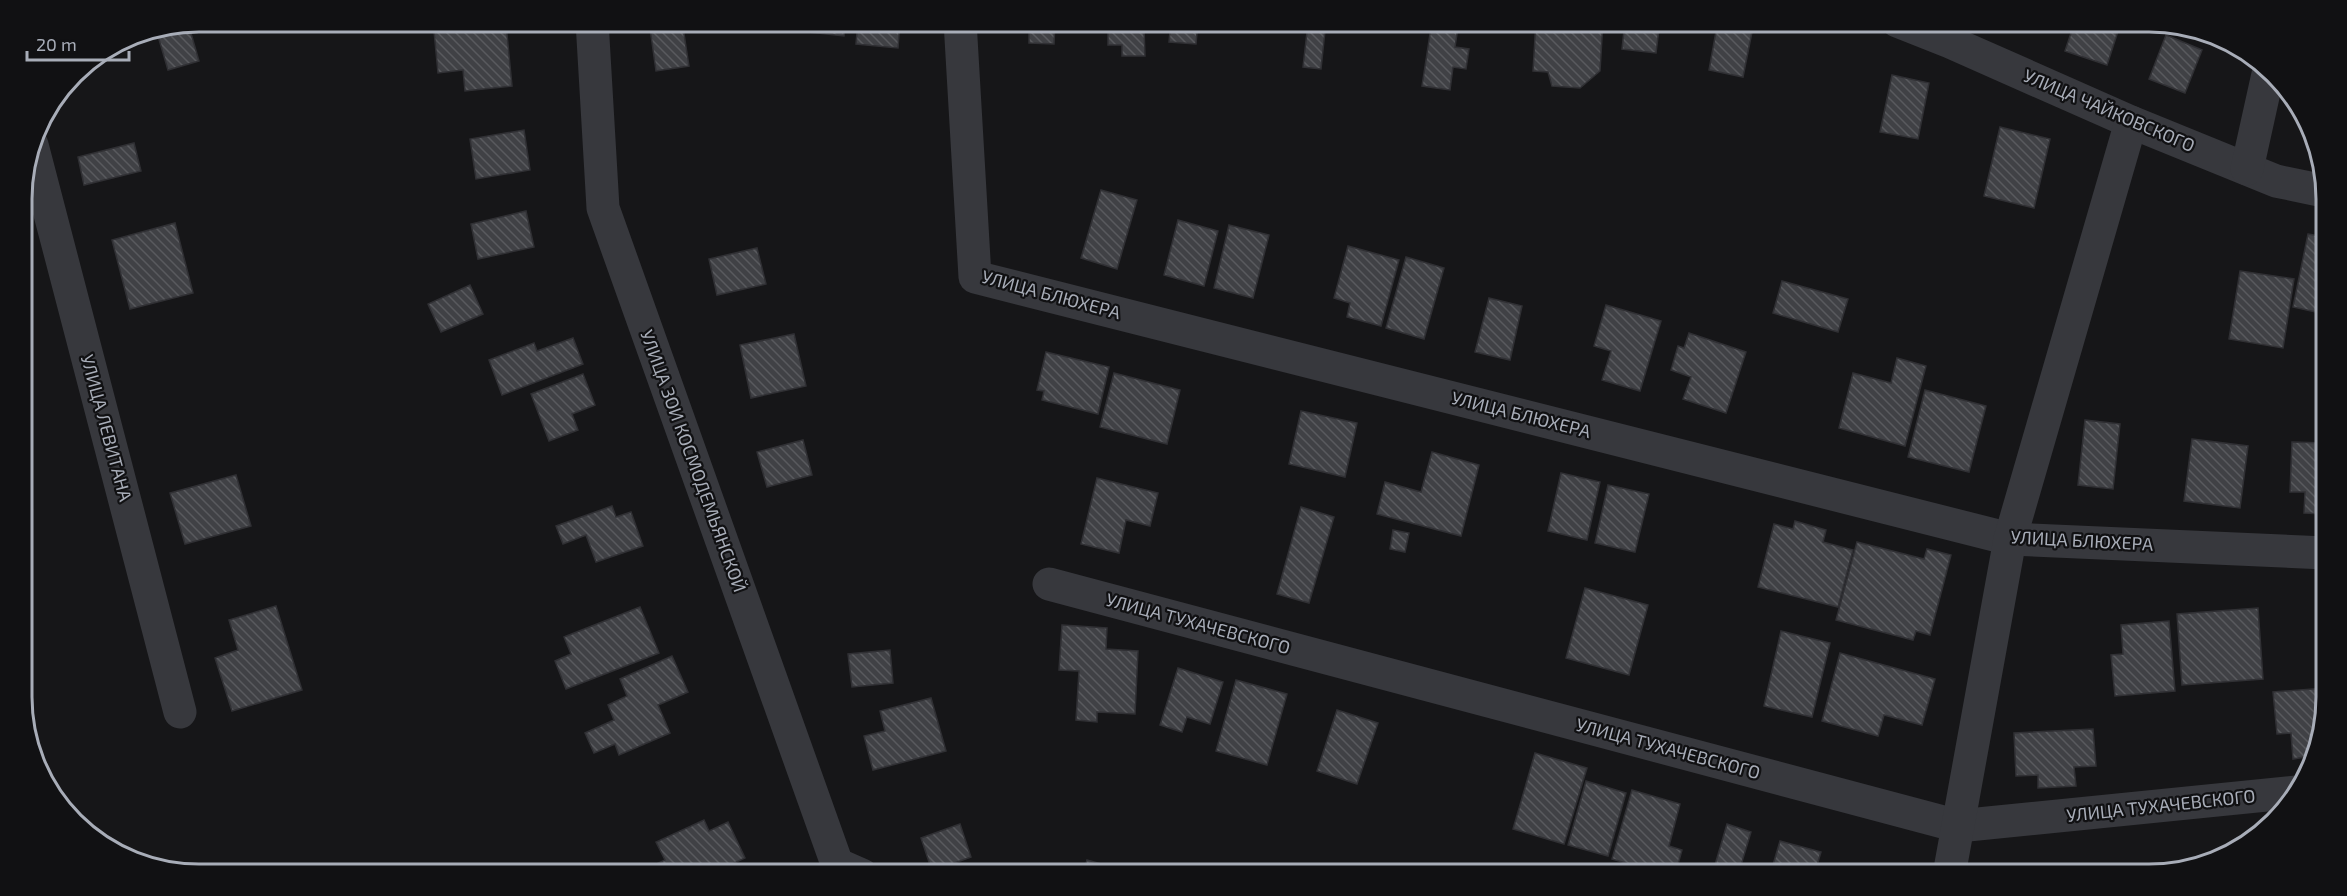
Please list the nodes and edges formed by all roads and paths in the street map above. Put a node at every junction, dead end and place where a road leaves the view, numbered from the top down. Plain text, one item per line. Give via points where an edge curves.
1 (1923, 31) edge
2 (593, 32) edge
3 (961, 32) edge
4 (2267, 80) edge
5 (2131, 122) junction
6 (36, 158) edge
7 (2247, 169) junction
8 (2315, 189) edge
9 (2010, 539) junction
10 (2316, 553) edge
11 (1048, 584) dead end
12 (180, 712) dead end
13 (2285, 793) edge
14 (1958, 826) junction
15 (837, 864) edge
16 (1951, 864) edge

1 - 5 street, УЛИЦА ЧАЙКОВСКОГО
2 - 15 street, УЛИЦА ЗОИ КОСМОДЕМЬЯНСКОЙ via 603,208
3 - 9 street, УЛИЦА БЛЮХЕРА via 975,277
4 - 7 street
5 - 7 street, УЛИЦА ЧАЙКОВСКОГО
5 - 9 street
6 - 12 street, УЛИЦА ЛЕВИТАНА
7 - 8 street, УЛИЦА ЧАЙКОВСКОГО via 2276,181
9 - 10 street, УЛИЦА БЛЮХЕРА
9 - 14 street
11 - 14 street, УЛИЦА ТУХАЧЕВСКОГО
13 - 14 street, УЛИЦА ТУХАЧЕВСКОГО
14 - 16 street

